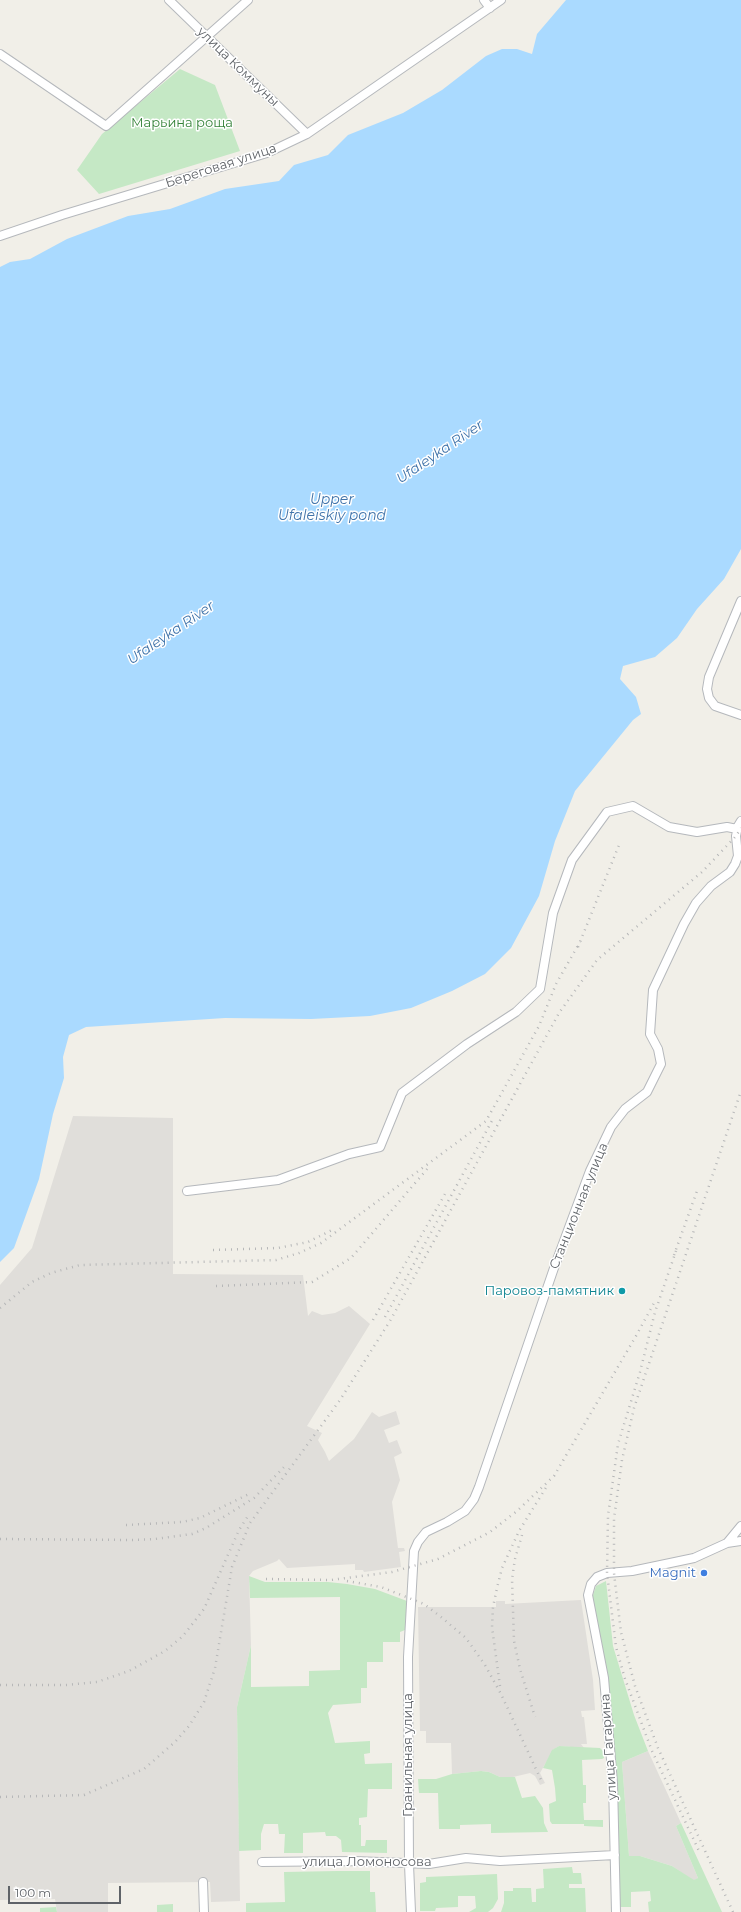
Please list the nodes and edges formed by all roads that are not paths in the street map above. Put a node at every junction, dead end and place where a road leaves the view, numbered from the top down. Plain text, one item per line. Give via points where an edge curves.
1 (169, 0) edge
2 (248, 0) edge
3 (484, 0) edge
4 (502, 0) edge
5 (490, 8) junction
6 (208, 37) junction
7 (0, 54) edge
8 (307, 134) junction
9 (0, 236) edge
10 (741, 601) edge
11 (741, 715) edge
12 (741, 821) edge
13 (737, 829) junction
14 (187, 1191) dead end
15 (741, 1526) edge
16 (741, 1541) edge
17 (727, 1543) junction
18 (411, 1599) joint
19 (615, 1855) junction
20 (262, 1862) dead end
21 (409, 1864) junction
22 (203, 1882) dead end
23 (204, 1912) edge
24 (411, 1912) edge
25 (616, 1912) edge

1 - 6 street, улица Коммуны
2 - 6 street
3 - 5 street
4 - 5 street, Береговая улица
5 - 8 street, Береговая улица
6 - 7 street via 106,126
6 - 8 street, улица Коммуны
8 - 9 street, Береговая улица via 267,153
10 - 11 street via 709,677 707,689 709,698 715,706
12 - 13 street, Станционная улица
13 - 14 street via 727,827 697,832 669,827 633,806 607,812 572,860 553,913 540,988 516,1012 467,1044 402,1093 380,1147 350,1154 278,1180
13 - 18 street, Станционная улица via 738,856 735,864 730,872 711,886 696,903 653,990 650,1034 658,1049 661,1064 647,1092 625,1109 611,1126 590,1171 554,1268 479,1488 465,1511 426,1532 418,1542 414,1551
15 - 17 street
16 - 17 street
17 - 19 street, улица Гагарина via 694,1558 632,1571 607,1573 597,1577 591,1584 588,1595 605,1686 613,1783
18 - 21 street, Гранильная улица via 408,1657
19 - 21 street, улица Ломоносова via 500,1861 466,1858 429,1864
19 - 25 street, улица Гагарина
20 - 21 street, улица Ломоносова via 355,1861
21 - 24 street, Гранильная улица
22 - 23 street

